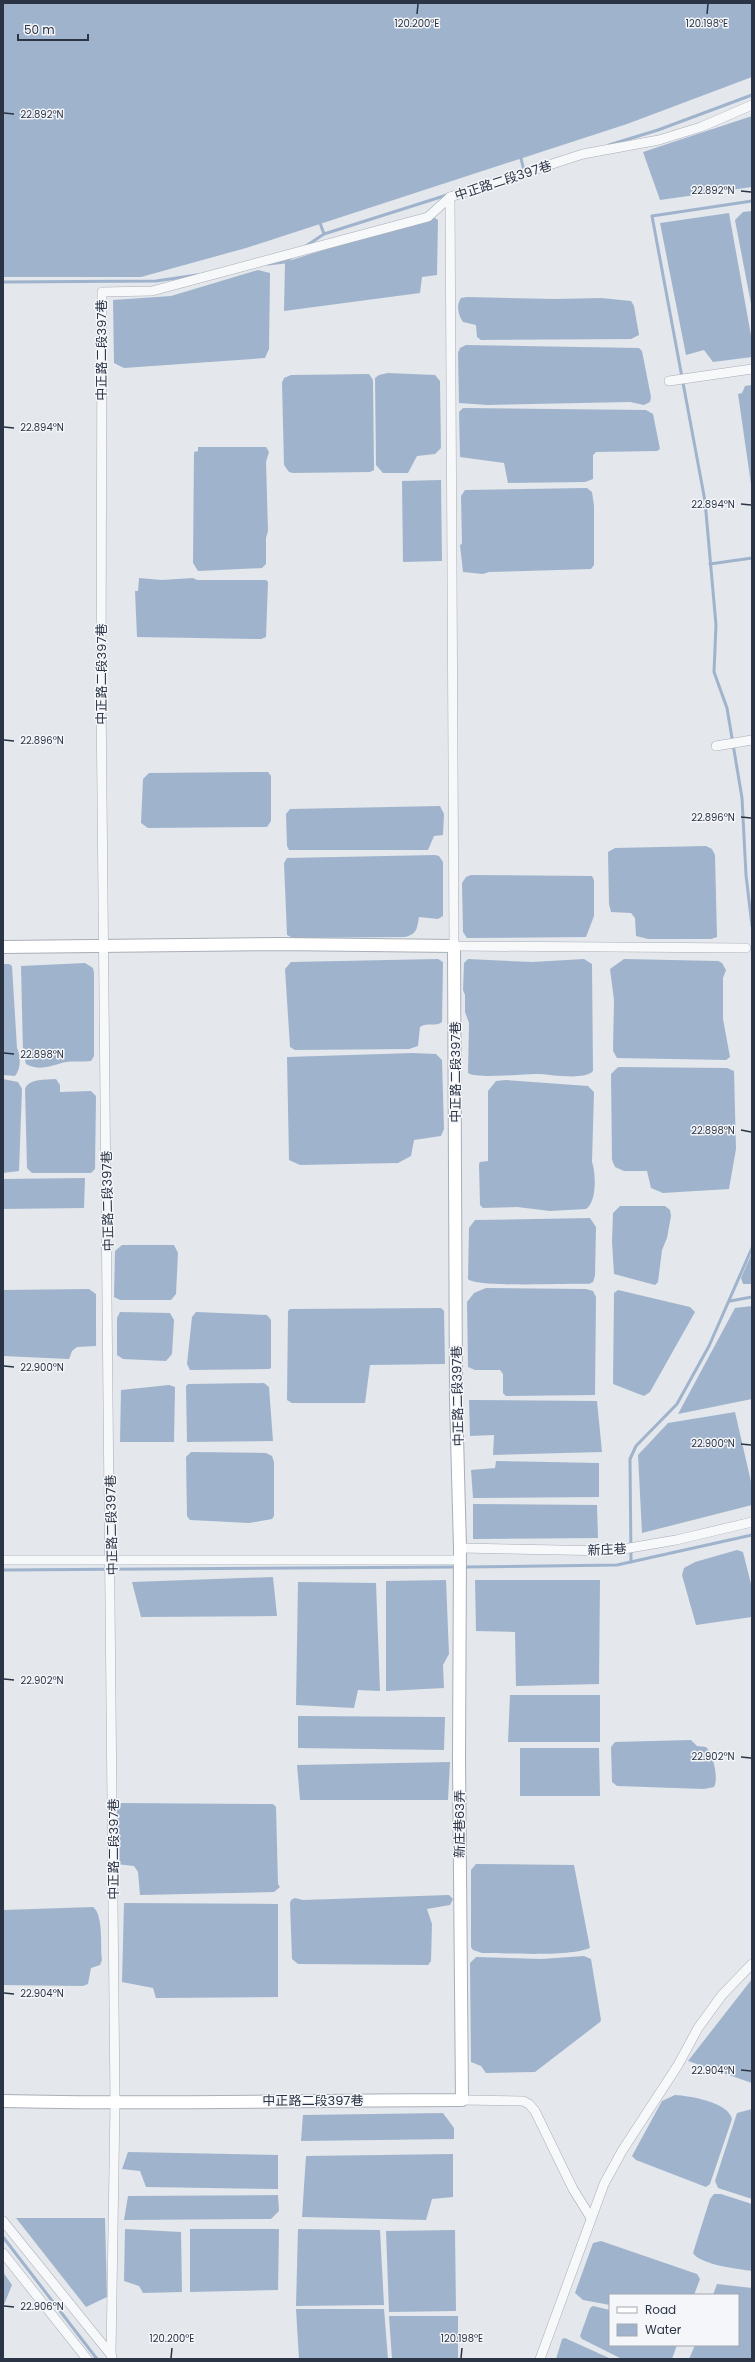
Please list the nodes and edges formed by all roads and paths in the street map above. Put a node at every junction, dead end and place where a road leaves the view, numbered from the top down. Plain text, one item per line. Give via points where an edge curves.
1 (752, 105) edge
2 (450, 197) junction
3 (752, 369) edge
4 (669, 381) dead end
5 (752, 740) edge
6 (716, 746) dead end
7 (104, 946) junction
8 (454, 946) junction
9 (3, 947) edge
10 (746, 948) dead end
11 (752, 1522) edge
12 (460, 1554) junction
13 (111, 1559) junction
14 (3, 1560) edge
15 (752, 1964) edge
16 (462, 2100) junction
17 (3, 2101) edge
18 (115, 2104) junction
19 (591, 2218) junction
20 (3, 2221) edge
21 (3, 2253) edge
22 (112, 2357) edge
23 (87, 2359) edge
24 (540, 2359) edge

1 - 2 street, 中正路二段397巷 via 701,127 659,140 583,154
2 - 7 street, 中正路二段397巷 via 428,216 420,219 152,291 102,292 101,695
2 - 8 street
3 - 4 street
5 - 6 street
7 - 8 street
7 - 9 street
7 - 13 street, 中正路二段397巷
8 - 10 street
8 - 12 street, 中正路二段397巷 via 456,1399
11 - 12 street, 新庄巷 via 676,1540 612,1551
12 - 13 street, 新庄巷
12 - 16 street, 新庄巷63弄
13 - 14 street, 新庄巷
13 - 18 street, 中正路二段397巷
15 - 19 street via 722,1995 698,2028 678,2065 622,2151 604,2184
16 - 18 street, 中正路二段397巷 via 273,2100
16 - 19 street via 523,2101 529,2104
17 - 18 street, 中正路二段397巷
18 - 22 street, 中正路二段397巷
19 - 24 street
20 - 22 street
21 - 23 street

